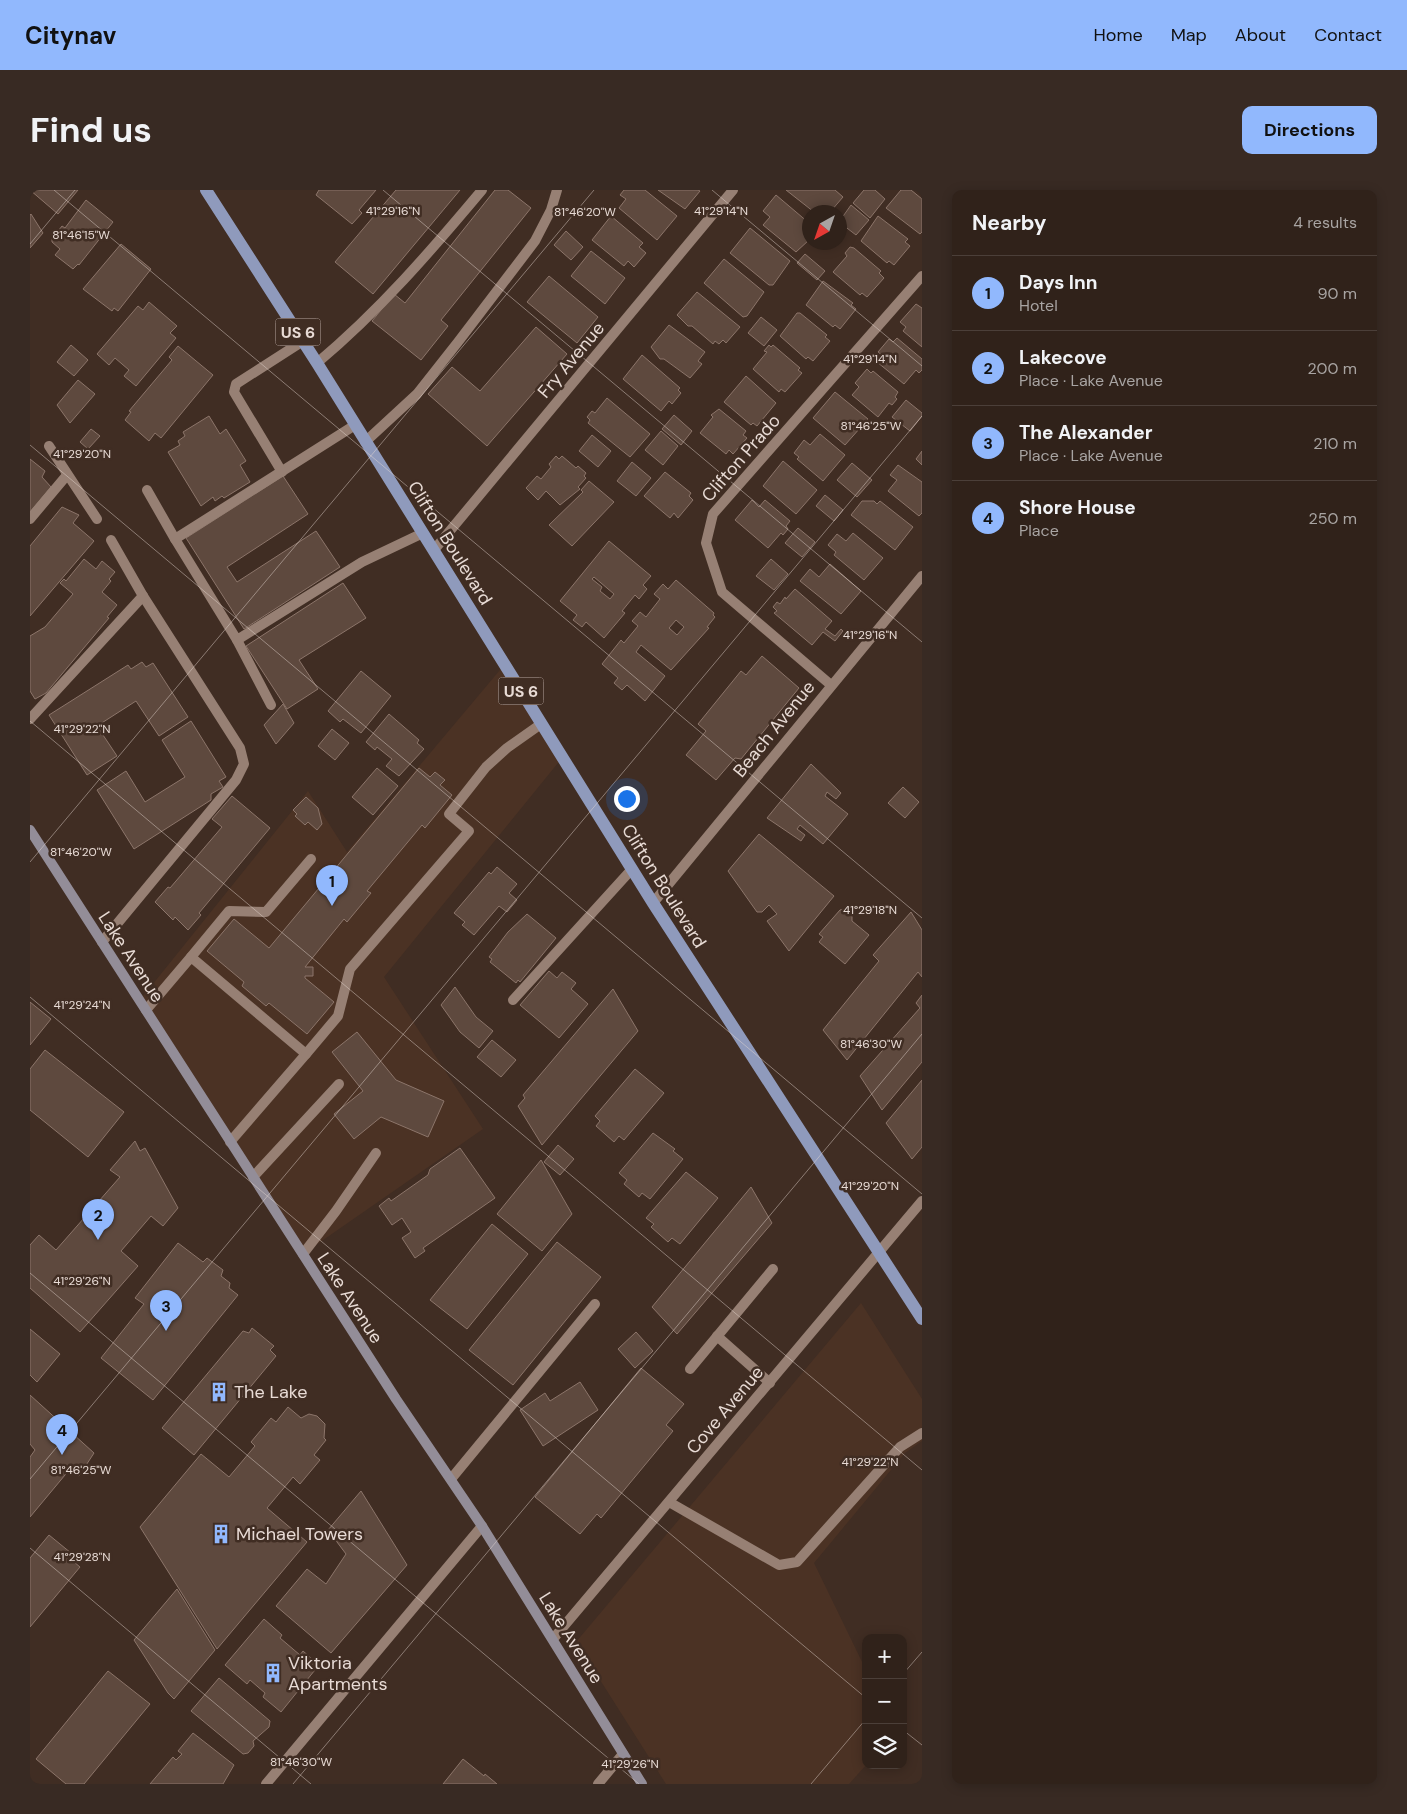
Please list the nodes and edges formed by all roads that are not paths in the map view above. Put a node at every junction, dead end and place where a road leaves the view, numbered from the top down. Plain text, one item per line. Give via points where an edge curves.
1 (206, 190) edge
2 (482, 190) edge
3 (557, 190) edge
4 (733, 190) edge
5 (922, 276) edge
6 (303, 341) junction
7 (317, 363) junction
8 (355, 425) junction
9 (365, 442) junction
10 (49, 446) dead end
11 (282, 472) junction
12 (67, 475) junction
13 (147, 490) dead end
14 (30, 519) edge
15 (97, 519) dead end
16 (423, 533) junction
17 (175, 539) junction
18 (111, 540) dead end
19 (434, 550) junction
20 (922, 576) edge
21 (143, 596) junction
22 (237, 640) junction
23 (831, 685) junction
24 (271, 705) dead end
25 (30, 719) edge
26 (541, 724) junction
27 (30, 830) edge
28 (311, 859) dead end
29 (632, 869) junction
30 (653, 903) junction
31 (102, 942) junction
32 (191, 956) junction
33 (513, 1000) dead end
34 (146, 1010) junction
35 (306, 1054) junction
36 (338, 1084) dead end
37 (230, 1142) junction
38 (376, 1153) dead end
39 (254, 1177) junction
40 (922, 1201) edge
41 (880, 1253) junction
42 (303, 1254) junction
43 (773, 1269) dead end
44 (595, 1304) dead end
45 (922, 1319) edge
46 (717, 1336) junction
47 (690, 1369) dead end
48 (770, 1382) junction
49 (922, 1433) edge
50 (451, 1479) junction
51 (669, 1502) junction
52 (482, 1526) junction
53 (553, 1639) junction
54 (623, 1754) junction
55 (266, 1784) edge
56 (598, 1784) edge
57 (642, 1784) edge

1 - 6 main road, Clifton Boulevard / US 6
2 - 7 street via 405,281
3 - 9 street via 552,210 535,241 494,295 417,394
4 - 19 street, Fry Avenue
5 - 23 street, Clifton Prado via 713,514 708,526 707,551 722,592
6 - 7 main road, Clifton Boulevard / US 6
6 - 11 street via 233,388
7 - 8 main road, Clifton Boulevard / US 6
8 - 9 main road, Clifton Boulevard / US 6
8 - 11 street
9 - 16 main road, Clifton Boulevard / US 6
10 - 12 street
11 - 17 street
12 - 14 street
12 - 15 street
13 - 17 street
16 - 19 main road, Clifton Boulevard / US 6
16 - 22 street via 362,562
17 - 22 street
18 - 21 street
19 - 26 main road, Clifton Boulevard / US 6
20 - 23 street, Beach Avenue
21 - 25 street
21 - 31 street via 240,748 244,764 236,780
22 - 24 street
23 - 30 street, Beach Avenue
26 - 29 main road, Clifton Boulevard / US 6
26 - 35 street via 486,767 449,814 469,831 350,969 338,1016
27 - 31 street, Lake Avenue
28 - 32 street via 266,912 229,911
29 - 30 main road, Clifton Boulevard / US 6
29 - 33 street
30 - 41 main road, Clifton Boulevard / US 6
31 - 34 street, Lake Avenue
32 - 34 street
32 - 35 street
34 - 37 street, Lake Avenue
35 - 37 street
36 - 39 street
37 - 39 street, Lake Avenue
38 - 42 street
39 - 42 street, Lake Avenue
40 - 41 street, Cove Avenue
41 - 45 main road, Clifton Boulevard / US 6
41 - 48 street, Cove Avenue
42 - 50 street, Lake Avenue
43 - 46 street
44 - 50 street
46 - 47 street
46 - 48 street
48 - 51 street, Cove Avenue
49 - 51 street via 900,1447 797,1562 789,1565 779,1565
50 - 52 street, Lake Avenue
51 - 53 street, Cove Avenue
52 - 53 street, Lake Avenue
52 - 55 street
53 - 54 street, Lake Avenue
54 - 56 street
54 - 57 street, Lake Avenue

